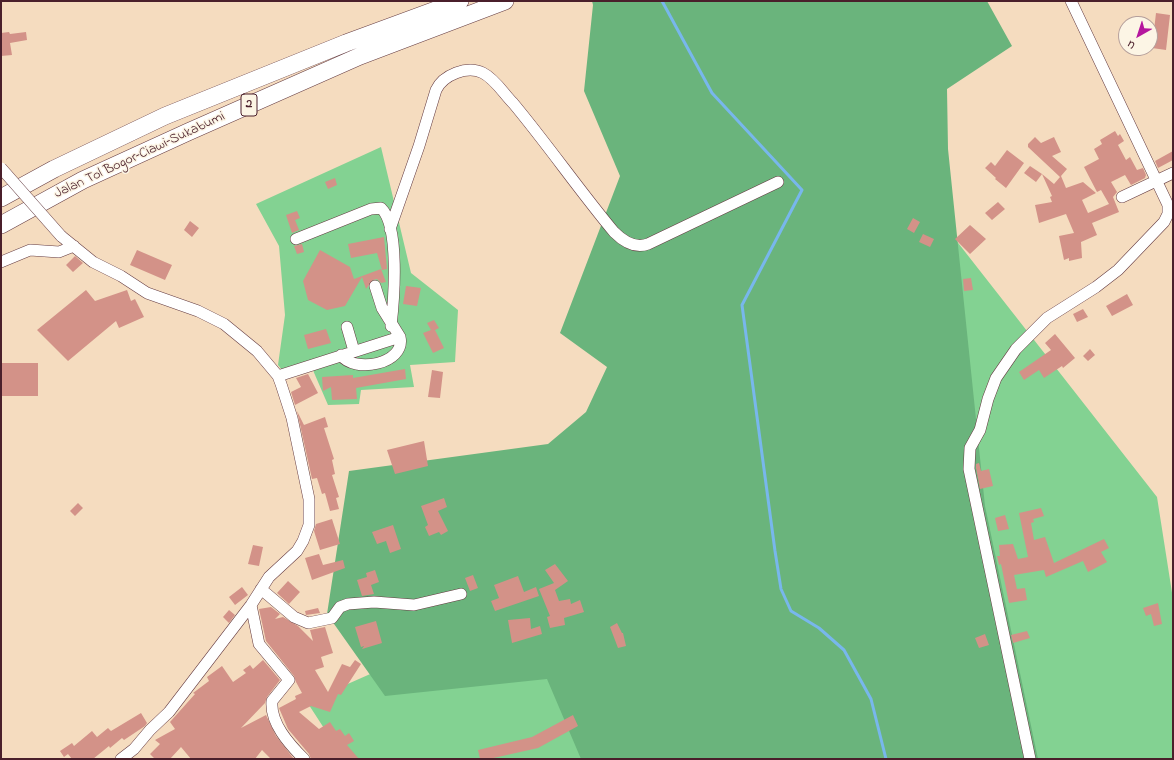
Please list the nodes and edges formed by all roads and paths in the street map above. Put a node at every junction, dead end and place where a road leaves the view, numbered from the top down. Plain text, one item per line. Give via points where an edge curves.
1 (460, 1) edge
2 (505, 1) edge
3 (1071, 1) edge
4 (1, 168) edge
5 (1173, 174) edge
6 (1155, 180) junction
7 (778, 182) dead end
8 (1122, 196) dead end
9 (1, 198) edge
10 (1, 225) edge
11 (390, 229) junction
12 (296, 239) dead end
13 (74, 246) junction
14 (1, 262) edge
15 (375, 286) dead end
16 (392, 326) junction
17 (347, 327) dead end
18 (400, 337) junction
19 (354, 351) junction
20 (341, 355) junction
21 (278, 376) junction
22 (261, 589) junction
23 (461, 594) dead end
24 (251, 605) junction
25 (121, 759) edge
26 (304, 759) edge
27 (1030, 759) edge

1 - 9 highway, Jalan Tol Bogor–Ciawi–Sukabumi / 2 via 346,43 165,116 54,169
2 - 10 highway, Jalan Tol Bogor–Ciawi–Sukabumi / 2 via 360,56 83,180
3 - 6 street
4 - 13 street, bridge via 61,236
5 - 6 street
6 - 8 street
6 - 27 street via 1168,205 1168,214 1164,222 1118,270 1047,318 1016,348 996,378 980,430 970,448 968,469
7 - 11 street via 648,244 631,244 614,232 540,135 493,81 483,73 468,71 449,76 436,90
11 - 12 street via 383,210 376,208
11 - 16 street via 395,274
13 - 14 street via 52,253 30,250
13 - 21 street via 93,262 148,293 198,311 230,328 257,351
15 - 16 street via 378,301
16 - 18 street
17 - 19 street
18 - 19 street
18 - 20 street via 399,349 387,360 357,364 349,362
19 - 20 street
20 - 21 street
21 - 22 street via 304,474 309,499 309,525 297,551 275,570
22 - 23 street via 294,617 308,623 332,618 340,607 348,604 374,602 414,605
22 - 24 street
24 - 25 street via 169,712
24 - 26 street via 261,647 289,680 272,701 274,715 288,744

